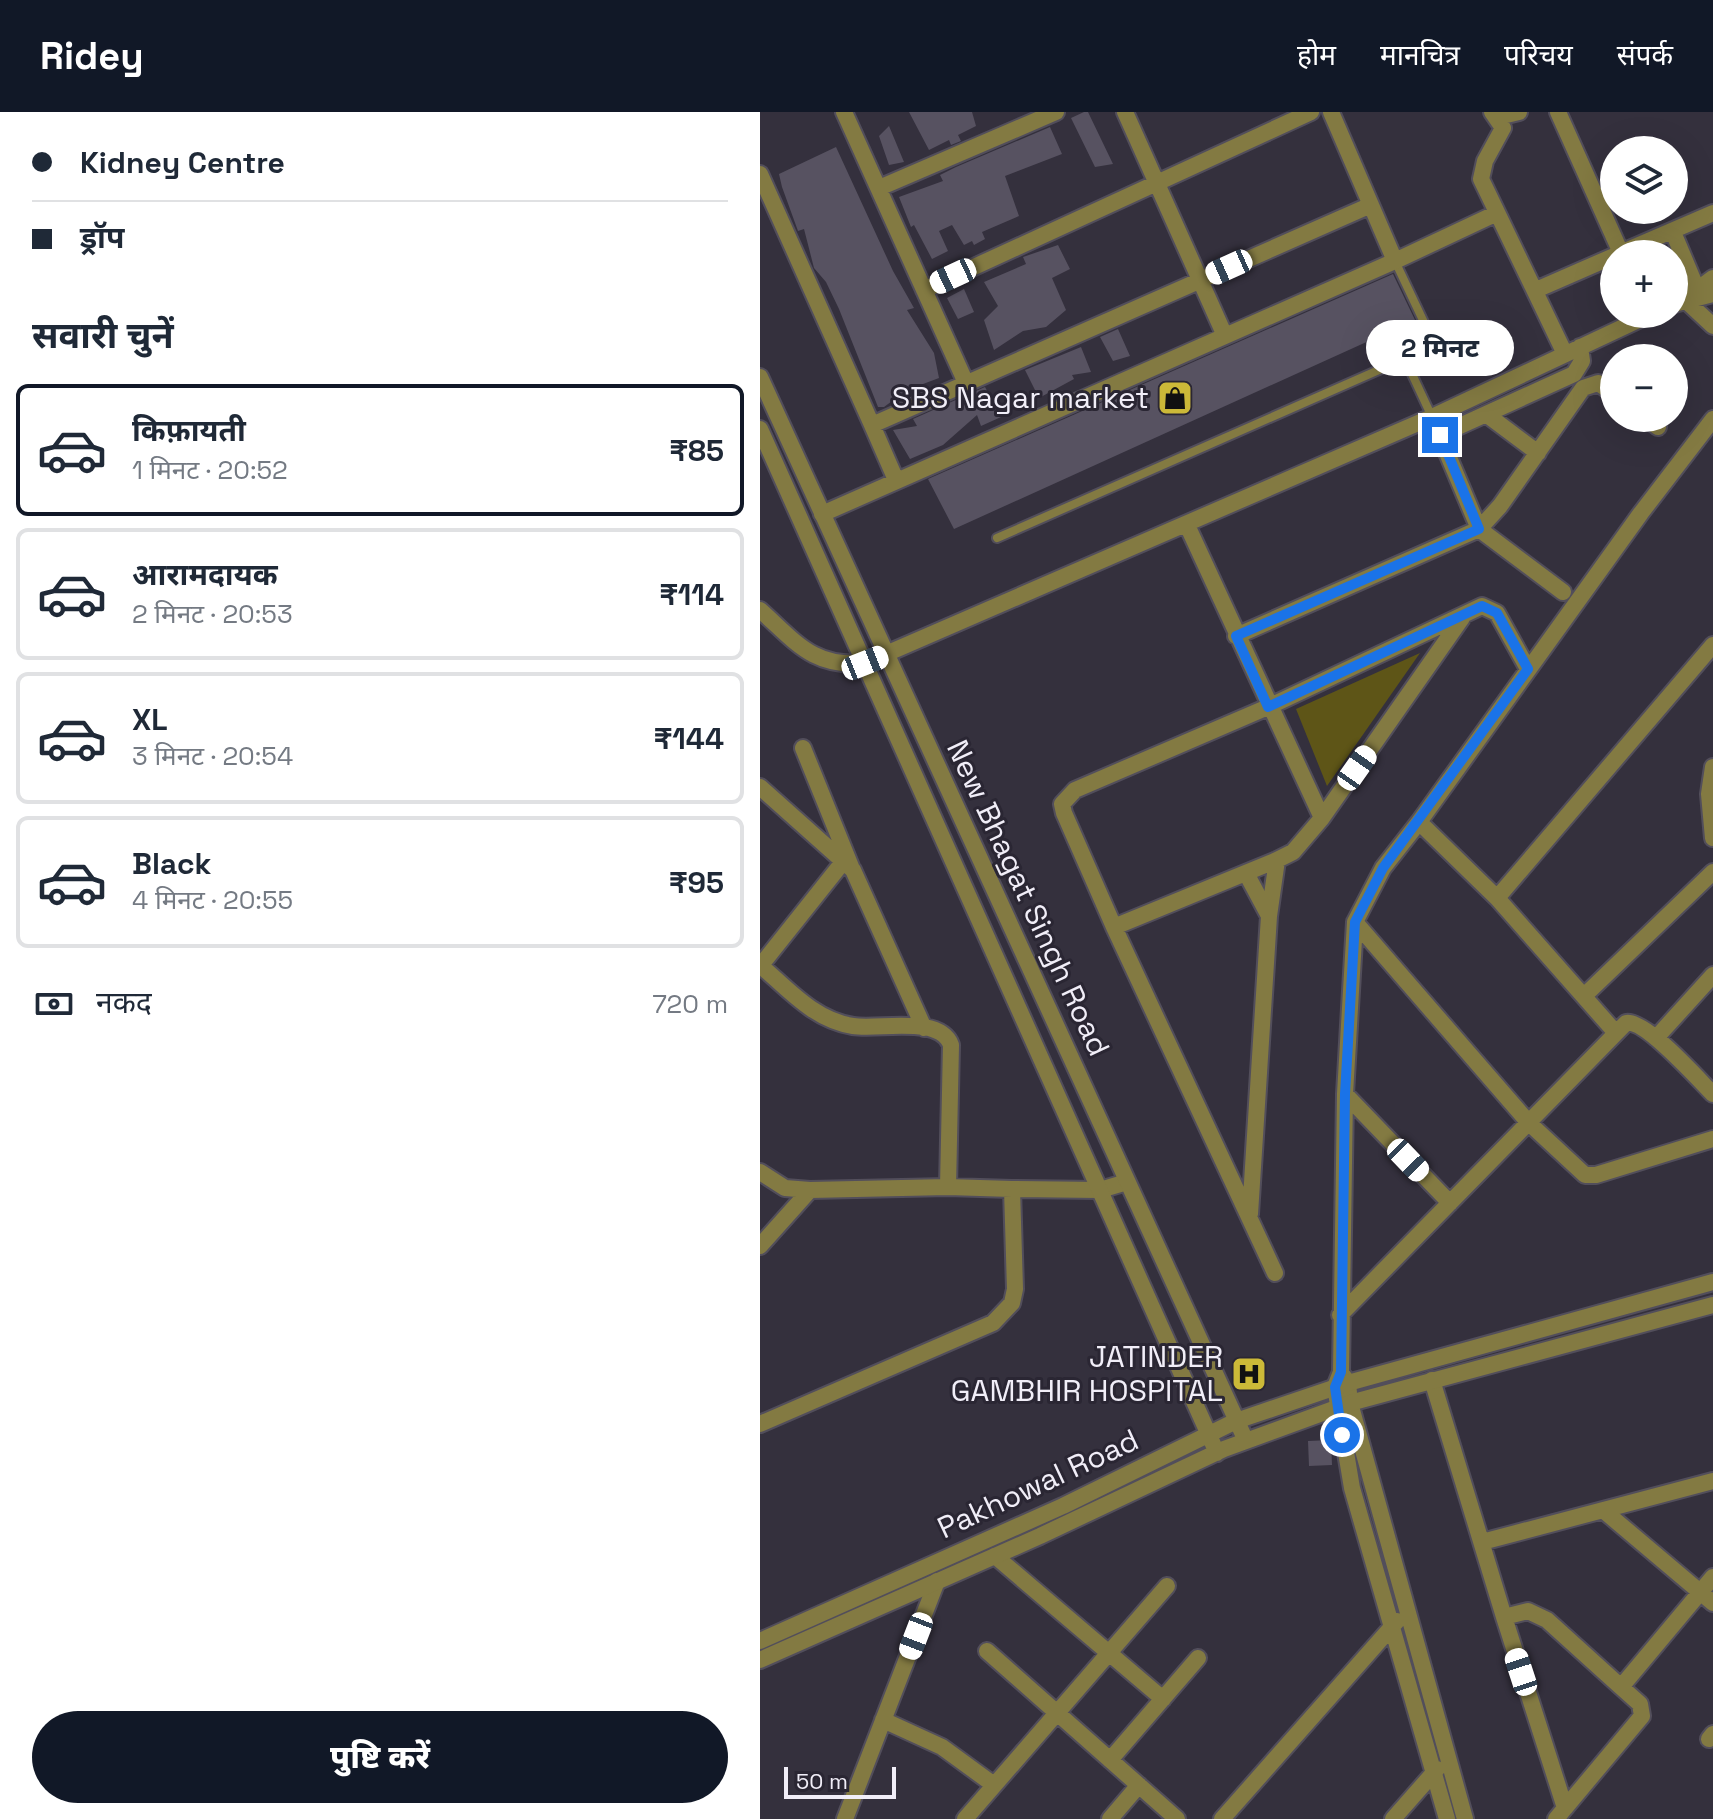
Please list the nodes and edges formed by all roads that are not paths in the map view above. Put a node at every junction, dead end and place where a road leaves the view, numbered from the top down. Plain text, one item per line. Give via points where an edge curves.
1 (844, 112) edge
2 (1056, 112) edge
3 (1125, 112) edge
4 (1311, 112) edge
5 (1331, 112) edge
6 (1519, 112) edge
7 (1558, 112) edge
8 (1495, 115) edge
9 (760, 174) edge
10 (1156, 183) junction
11 (879, 188) junction
12 (1371, 205) junction
13 (1713, 213) edge
14 (1495, 214) junction
15 (1673, 232) junction
16 (1612, 240) edge
17 (1653, 240) edge
18 (1395, 261) junction
19 (1600, 262) edge
20 (1713, 278) edge
21 (1200, 280) junction
22 (924, 290) junction
23 (1536, 290) junction
24 (1692, 296) edge
25 (1713, 326) edge
26 (1621, 328) edge
27 (1225, 336) junction
28 (1580, 347) junction
29 (1565, 354) junction
30 (1405, 359) junction
31 (760, 377) edge
32 (966, 383) junction
33 (1600, 384) edge
34 (1486, 414) junction
35 (1432, 417) junction
36 (1713, 419) edge
37 (872, 425) junction
38 (760, 429) edge
39 (1440, 435) junction
40 (1538, 453) junction
41 (896, 480) junction
42 (822, 514) junction
43 (802, 524) junction
44 (1187, 525) junction
45 (1479, 529) junction
46 (997, 538) dead end
47 (1563, 592) dead end
48 (760, 610) edge
49 (1463, 616) junction
50 (1236, 636) junction
51 (1713, 645) edge
52 (886, 654) junction
53 (865, 663) junction
54 (1528, 669) junction
55 (1268, 707) junction
56 (803, 748) dead end
57 (1713, 767) edge
58 (760, 788) edge
59 (1322, 818) junction
60 (1419, 822) junction
61 (1713, 838) edge
62 (1277, 860) junction
63 (848, 866) junction
64 (1713, 872) edge
65 (1246, 873) junction
66 (1497, 898) junction
67 (1269, 916) junction
68 (1355, 922) junction
69 (1114, 927) junction
70 (760, 965) edge
71 (1713, 975) edge
72 (1584, 996) junction
73 (924, 1028) junction
74 (1616, 1033) junction
75 (1656, 1038) junction
76 (1345, 1094) junction
77 (1713, 1094) edge
78 (1529, 1123) junction
79 (1713, 1139) edge
80 (760, 1172) edge
81 (1127, 1182) junction
82 (948, 1187) junction
83 (1012, 1189) junction
84 (810, 1190) junction
85 (1100, 1190) junction
86 (1450, 1203) junction
87 (1250, 1215) junction
88 (760, 1246) edge
89 (1275, 1273) dead end
90 (1713, 1282) edge
91 (1713, 1305) edge
92 (1340, 1315) junction
93 (1432, 1380) junction
94 (1341, 1381) junction
95 (1343, 1406) junction
96 (1236, 1421) junction
97 (760, 1424) edge
98 (1209, 1433) junction
99 (1246, 1441) junction
100 (1217, 1453) junction
101 (1713, 1481) edge
102 (1603, 1510) junction
103 (1482, 1542) junction
104 (995, 1556) junction
105 (1713, 1577) edge
106 (937, 1581) junction
107 (1167, 1586) dead end
108 (1707, 1597) edge
109 (1406, 1611) junction
110 (1504, 1617) junction
111 (1392, 1627) junction
112 (760, 1641) edge
113 (987, 1651) dead end
114 (1108, 1653) junction
115 (1198, 1658) dead end
116 (760, 1660) edge
117 (1621, 1687) junction
118 (1163, 1699) junction
119 (1057, 1712) junction
120 (883, 1720) junction
121 (1448, 1757) junction
122 (1110, 1760) junction
123 (1433, 1774) junction
124 (994, 1785) junction
125 (1139, 1785) junction
126 (1560, 1814) edge
127 (845, 1819) edge
128 (965, 1819) edge
129 (1110, 1819) edge
130 (1177, 1819) edge
131 (1222, 1819) edge
132 (1393, 1819) edge
133 (1447, 1819) edge
134 (1465, 1819) edge

1 - 11 street
2 - 11 street
3 - 10 street
4 - 10 street
5 - 12 street
6 - 8 street
7 - 16 street
8 - 14 street via 1503,128 1481,179
9 - 37 street
10 - 21 street
10 - 22 street
11 - 22 street
12 - 18 street
12 - 21 street
13 - 15 street
14 - 18 street
14 - 23 street
15 - 17 street
15 - 24 street
18 - 27 street
18 - 30 lane via 1429,333 1429,344
19 - 23 street
20 - 24 street
21 - 27 street
21 - 32 street
22 - 32 street
23 - 29 street
24 - 25 street
26 - 28 street
27 - 41 street
28 - 29 street
28 - 34 street via 1582,361 1574,374
29 - 35 street
30 - 35 lane
30 - 46 lane
31 - 42 street, New Bhagat Singh Road
32 - 37 street
33 - 40 street via 1590,383
34 - 39 street
34 - 40 street
35 - 39 street
35 - 44 street
36 - 54 street
37 - 41 street
38 - 43 street, New Bhagat Singh Road
39 - 45 street
40 - 45 street
41 - 42 street
42 - 43 street
42 - 52 street, New Bhagat Singh Road
43 - 53 street, New Bhagat Singh Road
44 - 50 street
44 - 52 street
45 - 47 street
45 - 50 street
48 - 53 street via 823,662
49 - 54 street via 1490,607
49 - 55 street
49 - 59 street
50 - 55 street
51 - 66 street
52 - 53 street
52 - 81 street, New Bhagat Singh Road
53 - 85 street, New Bhagat Singh Road
54 - 60 street
55 - 59 street
55 - 69 street via 1075,790 1062,804
56 - 63 street
57 - 61 street
58 - 63 street
59 - 62 street via 1293,852
60 - 66 street
60 - 68 street via 1383,868
62 - 65 street
62 - 67 street
63 - 70 street
63 - 73 street
64 - 72 street
65 - 67 street
65 - 69 street
66 - 72 street
67 - 87 street
68 - 76 street
68 - 78 street
69 - 87 street
70 - 73 street via 831,1021
71 - 75 street
72 - 74 street
73 - 82 street via 941,1031 951,1045
74 - 75 street via 1631,1021
74 - 78 street
75 - 77 street
76 - 86 street
76 - 92 street
78 - 79 street via 1585,1175
78 - 86 street
80 - 84 street via 785,1188
81 - 85 street
81 - 96 street, New Bhagat Singh Road
82 - 83 street
82 - 84 street
83 - 85 street
83 - 97 street via 1015,1289 1004,1314
84 - 88 street
85 - 98 street, New Bhagat Singh Road
86 - 92 street
87 - 89 street
90 - 94 street, Pakhowal Road
91 - 93 street, Pakhowal Road
92 - 94 street
93 - 95 street, Pakhowal Road
93 - 103 street
94 - 95 street
94 - 96 street, Pakhowal Road
95 - 99 street, Pakhowal Road
95 - 109 street
95 - 111 street via 1352,1488
96 - 98 street, Pakhowal Road
96 - 99 street, New Bhagat Singh Road
98 - 100 street, New Bhagat Singh Road
98 - 112 street, Pakhowal Road via 1063,1506
99 - 100 street, Pakhowal Road
100 - 104 street, Pakhowal Road
101 - 102 street
102 - 103 street
102 - 108 street
103 - 110 street
104 - 106 street, Pakhowal Road
104 - 114 street
105 - 108 street
106 - 116 street, Pakhowal Road
106 - 120 street
107 - 114 street
108 - 117 street
109 - 111 street
109 - 121 street
110 - 117 street via 1528,1611 1547,1620
110 - 126 street
111 - 123 street
111 - 131 street
113 - 119 street
114 - 118 street
114 - 119 street
115 - 118 street
117 - 126 street via 1640,1704 1642,1716
118 - 122 street
119 - 122 street
119 - 124 street
120 - 124 street via 942,1747
120 - 127 street
121 - 123 street
121 - 134 street
122 - 125 street
123 - 132 street
123 - 133 street
124 - 128 street
125 - 129 street
125 - 130 street

